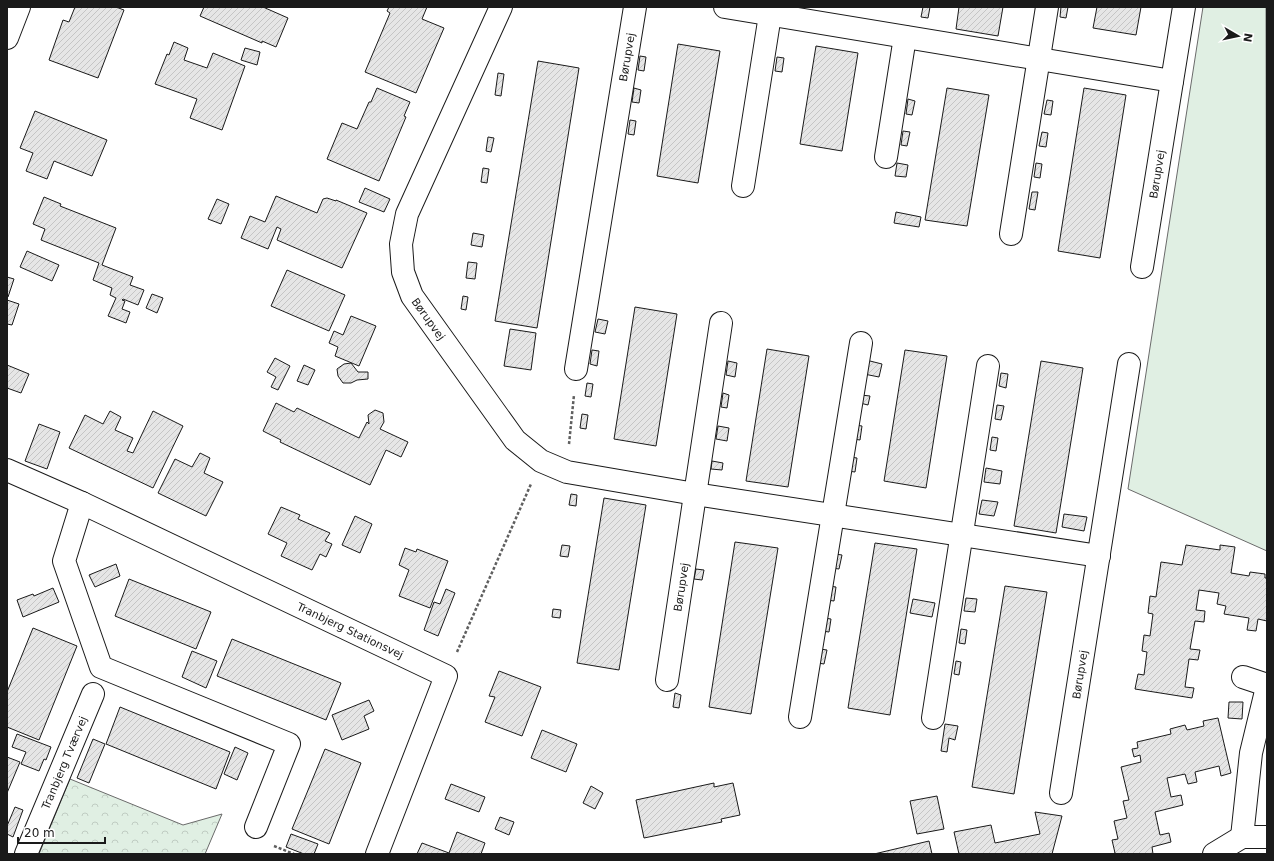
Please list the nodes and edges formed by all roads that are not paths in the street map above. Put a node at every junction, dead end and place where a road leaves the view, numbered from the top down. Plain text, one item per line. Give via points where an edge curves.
1 (19, 7) edge
2 (501, 7) edge
3 (635, 7) edge
4 (726, 7) edge
5 (1047, 7) edge
6 (1184, 7) edge
7 (770, 15) junction
8 (905, 37) junction
9 (7, 38) edge
10 (1038, 59) junction
11 (1172, 81) junction
12 (886, 157) dead end
13 (743, 186) dead end
14 (1011, 234) dead end
15 (1142, 267) dead end
16 (721, 323) dead end
17 (861, 343) dead end
18 (1129, 364) dead end
19 (988, 366) dead end
20 (576, 369) road end
21 (7, 470) edge
22 (695, 494) junction
23 (82, 503) junction
24 (832, 515) junction
25 (962, 534) junction
26 (1099, 556) junction
27 (1243, 677) dead end
28 (666, 680) dead end
29 (1267, 686) edge
30 (92, 694) dead end
31 (800, 717) dead end
32 (933, 718) dead end
33 (1061, 793) dead end
34 (256, 827) dead end
35 (1242, 837) junction
36 (1267, 837) edge
37 (26, 854) edge
38 (377, 854) edge
39 (1214, 854) edge

1 - 9 street
2 - 22 street, Børupvej via 407,214 401,244 403,272 412,296 515,440 541,461 567,472
3 - 20 street, Børupvej
4 - 7 street
5 - 10 street
6 - 11 street, Børupvej
7 - 8 street
7 - 13 street
8 - 10 street
8 - 12 street
10 - 11 street
10 - 14 street
11 - 15 street, Børupvej
16 - 22 street, Børupvej
17 - 24 street
18 - 26 street, Børupvej
19 - 25 street
21 - 23 street, Tranbjerg Stationsvej
22 - 24 street, Børupvej
22 - 28 street, Børupvej
23 - 34 street via 64,561 101,667 289,744
23 - 38 street, Tranbjerg Stationsvej via 446,676
24 - 25 street, Børupvej
24 - 31 street
25 - 26 street, Børupvej
25 - 32 street
26 - 33 street, Børupvej
27 - 29 street
29 - 35 street via 1251,753
30 - 37 street, Tranbjerg Tværvej
35 - 36 street
35 - 39 street

